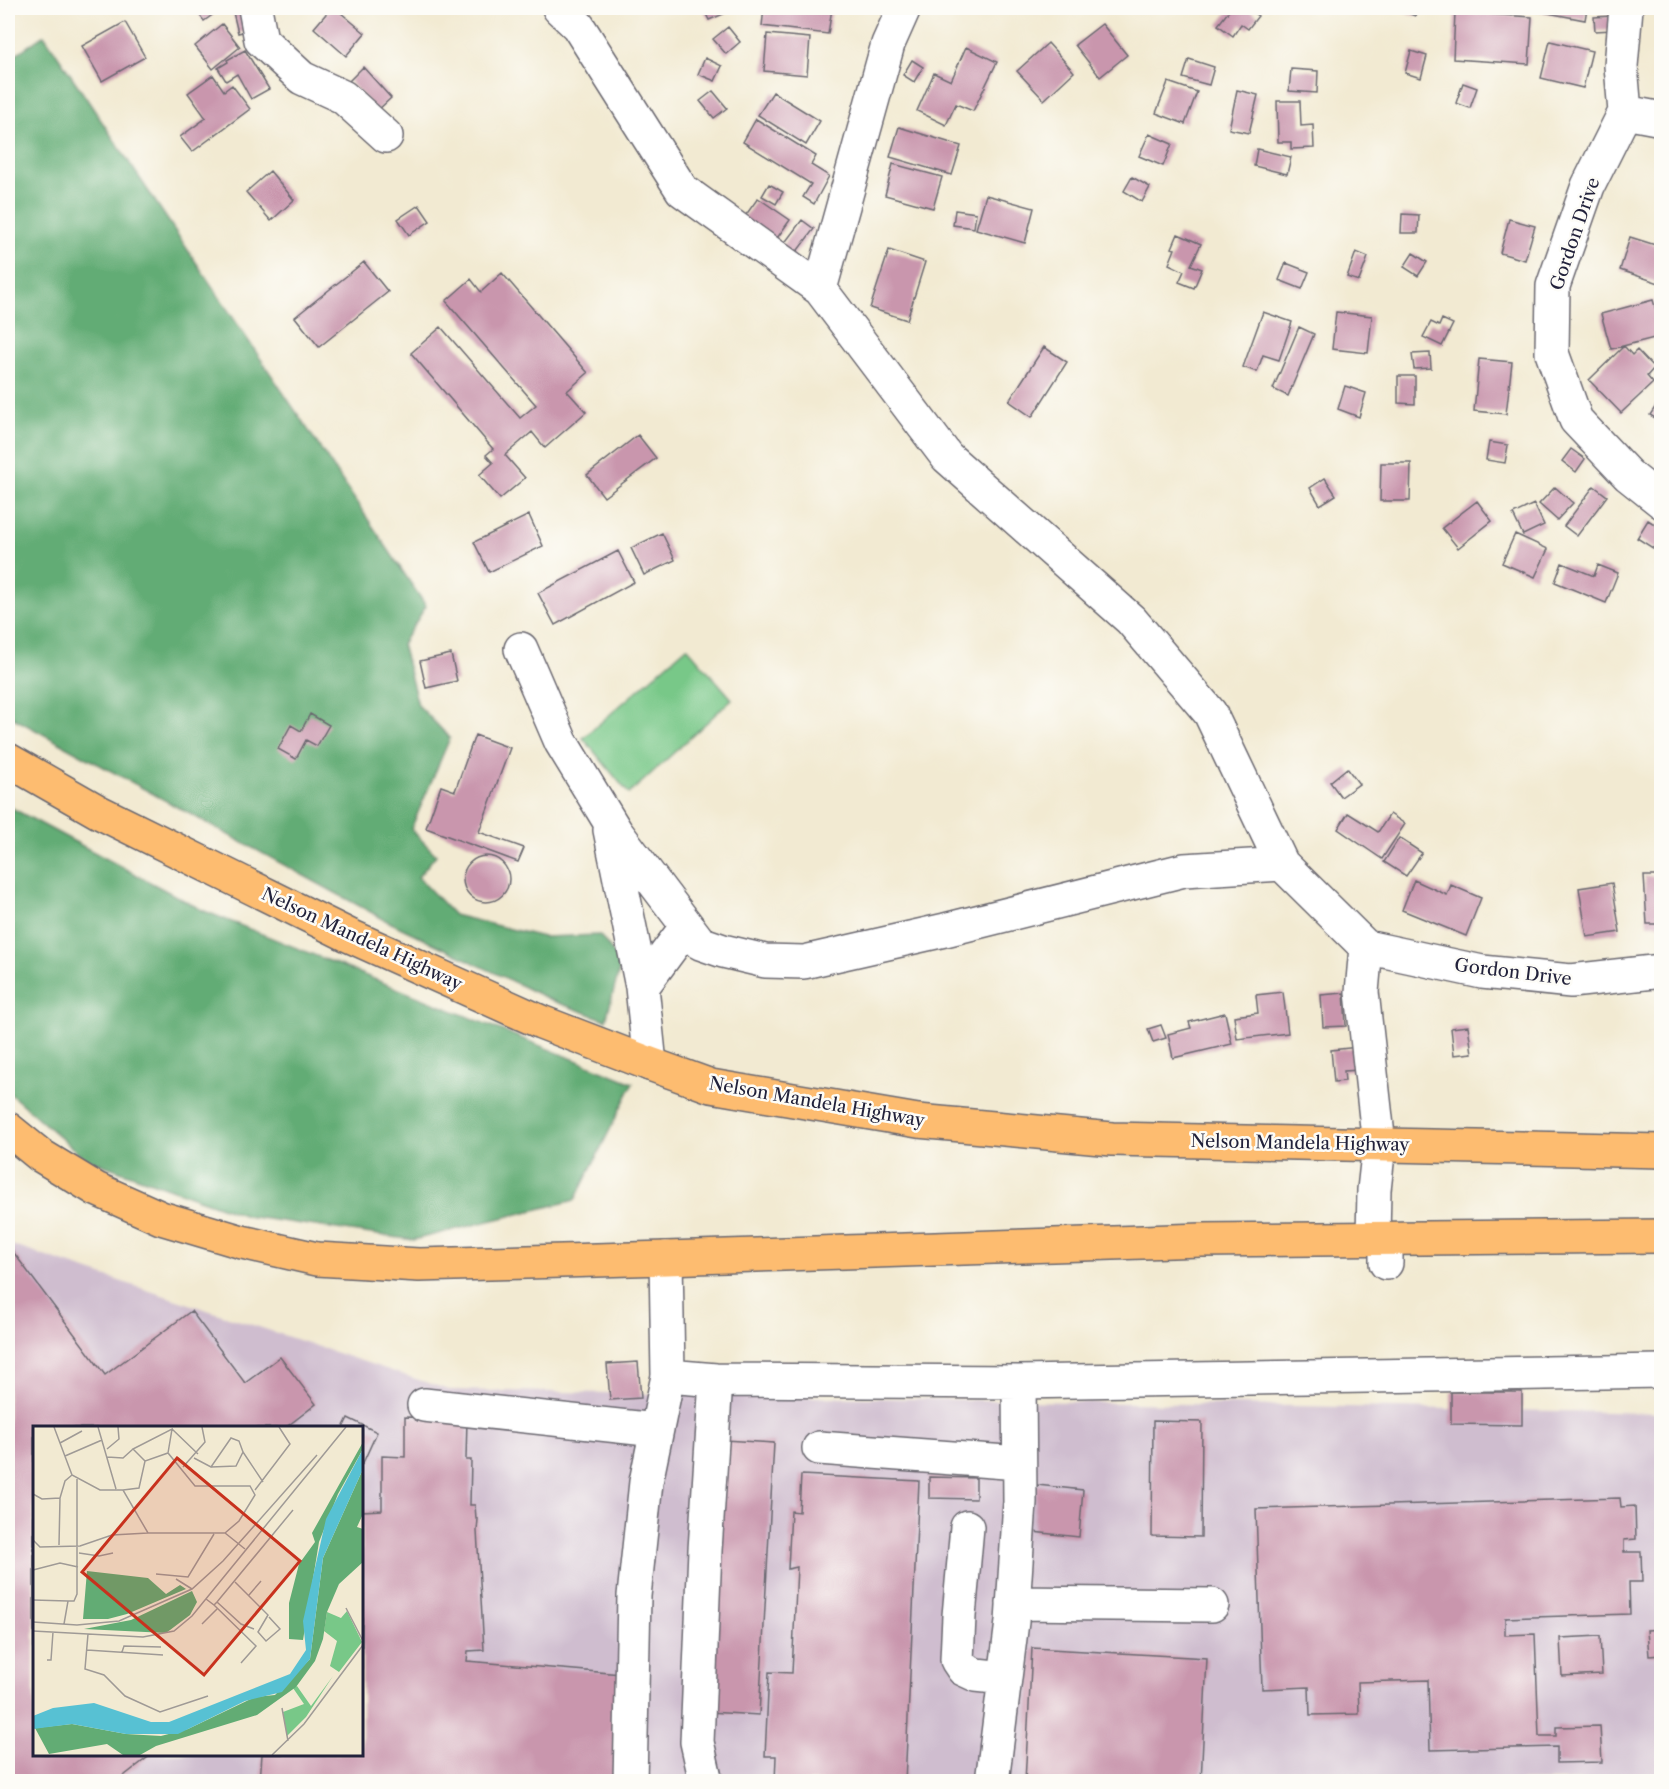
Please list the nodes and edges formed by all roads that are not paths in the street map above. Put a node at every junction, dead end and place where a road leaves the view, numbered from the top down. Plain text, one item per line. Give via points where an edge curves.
1 (255, 8) edge
2 (559, 8) edge
3 (904, 8) edge
4 (1626, 8) edge
5 (1625, 112) junction
6 (1662, 119) edge
7 (386, 136) dead end
8 (820, 289) junction
9 (1662, 502) edge
10 (521, 649) dead end
11 (8, 760) edge
12 (609, 820) junction
13 (1282, 864) junction
14 (687, 926) junction
15 (1366, 947) junction
16 (1662, 971) edge
17 (642, 987) junction
18 (650, 1064) junction
19 (8, 1129) edge
20 (1366, 1150) junction
21 (1662, 1151) edge
22 (1662, 1236) edge
23 (1382, 1246) junction
24 (666, 1258) junction
25 (1662, 1371) edge
26 (668, 1376) junction
27 (716, 1380) junction
28 (1018, 1382) junction
29 (424, 1405) dead end
30 (657, 1430) junction
31 (819, 1448) dead end
32 (1019, 1463) junction
33 (967, 1527) dead end
34 (1013, 1603) junction
35 (1212, 1605) dead end
36 (1005, 1678) junction
37 (630, 1782) edge
38 (706, 1782) edge
39 (992, 1782) edge

1 - 7 street via 261,40 302,78 343,97
2 - 8 street via 578,26 682,190
3 - 8 street via 888,44
4 - 5 street via 1621,66
5 - 6 street
5 - 9 street, Gordon Drive via 1588,186 1553,286 1552,353 1576,420 1628,475
8 - 13 street via 948,457 1131,620 1210,713
10 - 12 street via 561,742
11 - 18 highway, Nelson Mandela Highway via 99,812 348,935 541,1022
12 - 14 street
12 - 17 street
13 - 14 street via 1184,870 804,962 765,961 723,951 700,943
13 - 15 street
14 - 17 street
15 - 16 street, Gordon Drive via 1482,972 1572,981
15 - 20 street via 1362,992
17 - 18 street
18 - 20 highway, Nelson Mandela Highway via 711,1086 918,1121 1112,1139
19 - 24 highway via 40,1155 96,1189 161,1218 317,1259 419,1264
20 - 21 highway, Nelson Mandela Highway
20 - 23 street
22 - 23 highway
23 - 24 highway via 1202,1240
24 - 26 street
25 - 28 street
26 - 27 street
26 - 30 street
27 - 28 street
27 - 38 street via 697,1742
28 - 32 street
29 - 30 street
30 - 37 street via 646,1482 634,1596
31 - 32 street
32 - 34 street
33 - 36 street via 957,1660 963,1669 976,1676
34 - 35 street
34 - 36 street
36 - 39 street

